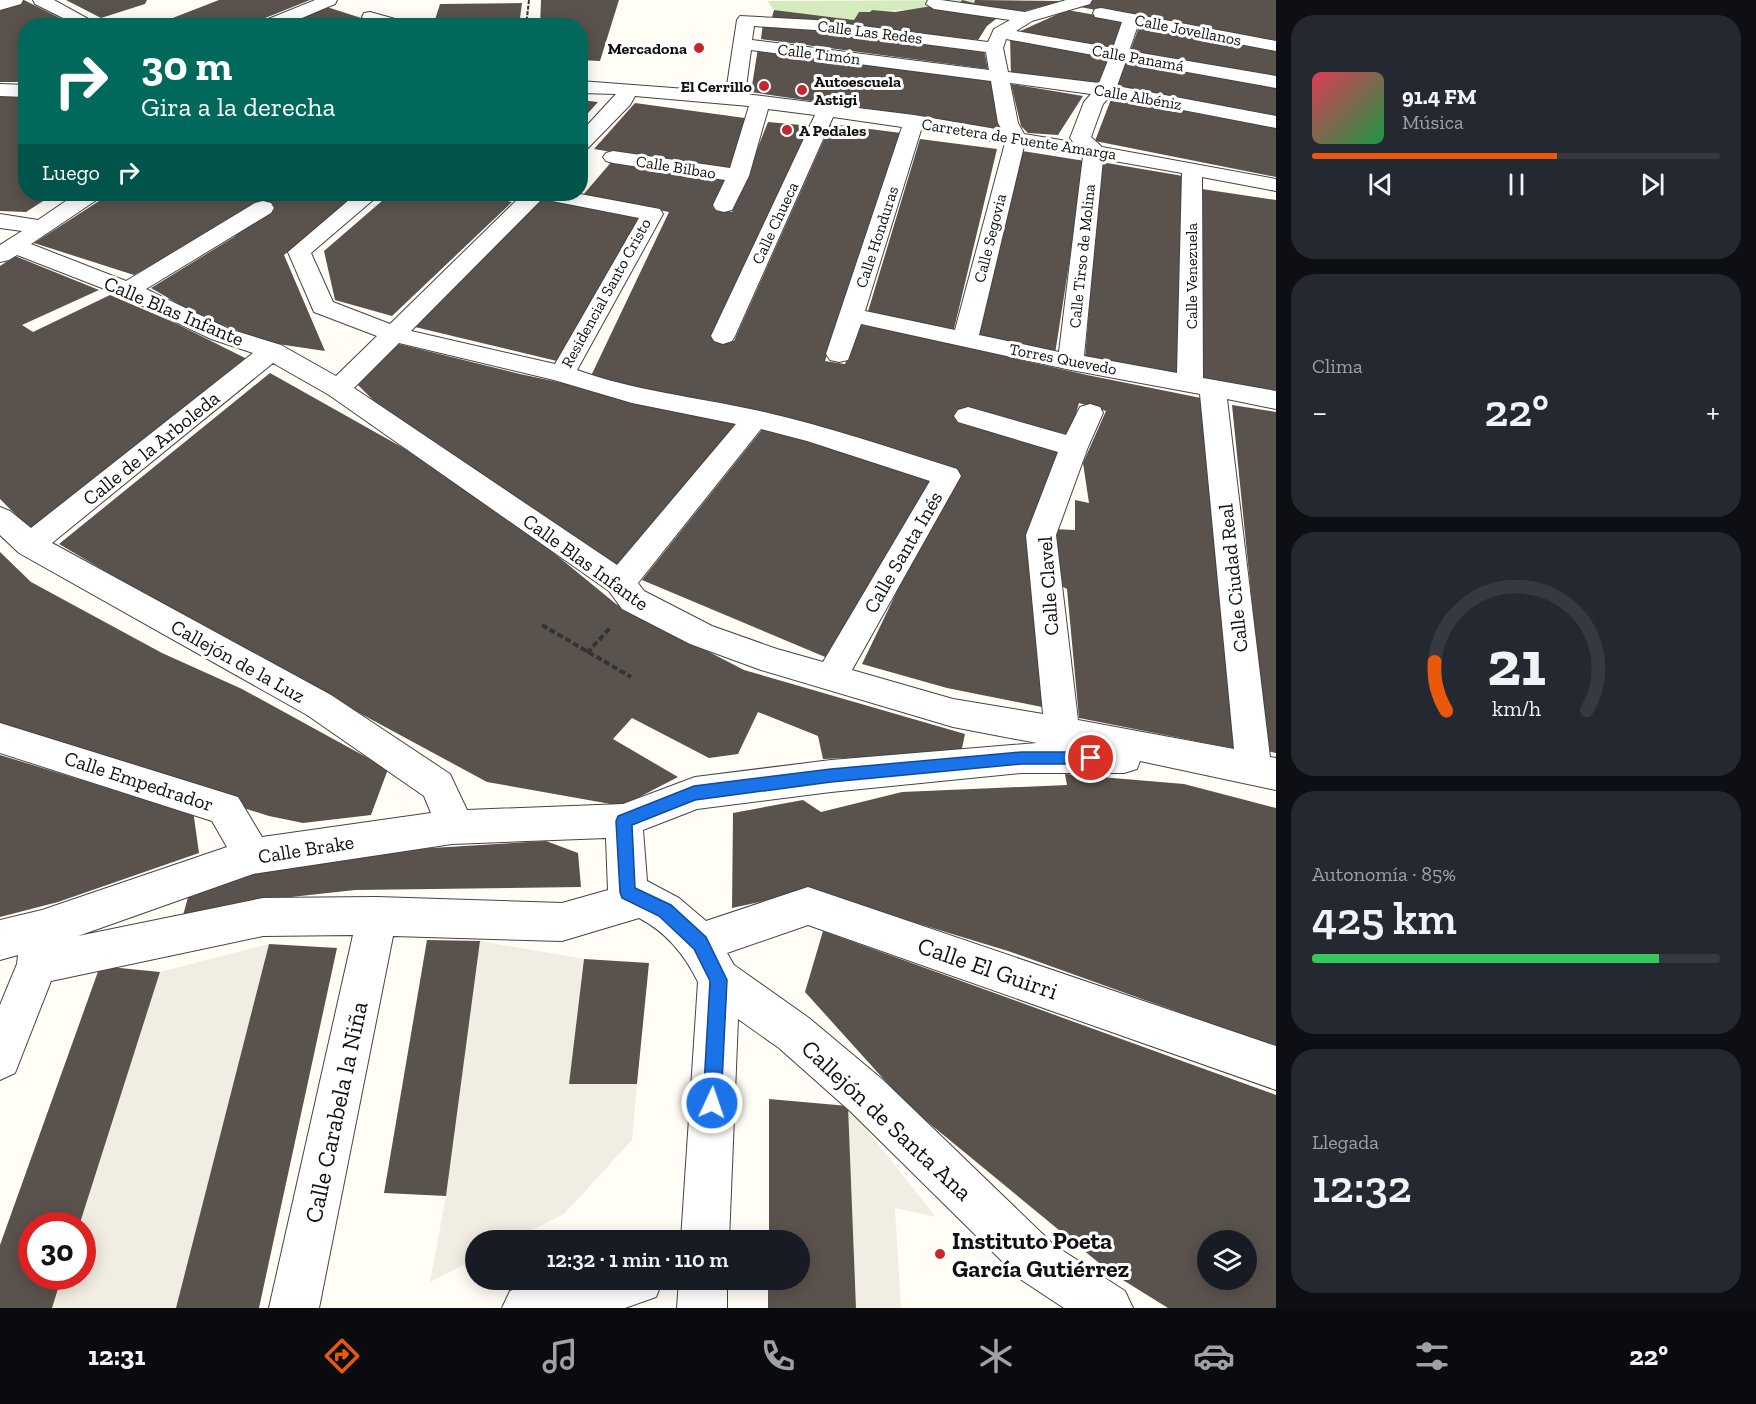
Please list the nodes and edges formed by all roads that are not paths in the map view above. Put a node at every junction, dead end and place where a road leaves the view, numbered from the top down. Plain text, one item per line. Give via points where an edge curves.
1 (15, 0) edge
2 (40, 0) edge
3 (329, 0) edge
4 (1084, 0) edge
5 (748, 2) dead end
6 (934, 4) dead end
7 (0, 5) edge
8 (1101, 13) dead end
9 (370, 17) dead end
10 (1026, 17) junction
11 (77, 18) edge
12 (286, 18) edge
13 (373, 18) edge
14 (1132, 19) junction
15 (746, 20) junction
16 (997, 40) junction
17 (745, 44) junction
18 (1276, 46) edge
19 (1120, 54) junction
20 (1000, 76) junction
21 (1276, 82) edge
22 (588, 87) edge
23 (628, 89) junction
24 (0, 90) edge
25 (1106, 90) junction
26 (18, 91) edge
27 (735, 98) junction
28 (759, 101) junction
29 (827, 110) junction
30 (914, 121) junction
31 (1276, 122) edge
32 (1016, 136) junction
33 (588, 137) edge
34 (1094, 150) junction
35 (613, 157) dead end
36 (1192, 169) junction
37 (738, 176) junction
38 (1276, 185) edge
39 (80, 201) edge
40 (361, 201) edge
41 (528, 201) edge
42 (585, 201) edge
43 (724, 205) dead end
44 (263, 208) dead end
45 (5, 241) edge
46 (128, 290) junction
47 (851, 315) junction
48 (394, 334) junction
49 (723, 336) dead end
50 (965, 340) junction
51 (273, 351) junction
52 (839, 354) dead end
53 (1071, 362) junction
54 (562, 374) junction
55 (1201, 385) junction
56 (338, 389) junction
57 (1276, 400) edge
58 (1090, 413) dead end
59 (968, 416) dead end
60 (755, 419) junction
61 (1074, 447) junction
62 (0, 518) edge
63 (30, 545) junction
64 (620, 583) junction
65 (831, 677) junction
66 (1062, 732) junction
67 (0, 738) edge
68 (1206, 758) junction
69 (1265, 772) edge
70 (624, 821) junction
71 (452, 826) junction
72 (253, 856) junction
73 (640, 899) junction
74 (377, 916) junction
75 (0, 940) edge
76 (39, 946) junction
77 (709, 961) junction
78 (0, 1058) edge
79 (1276, 1068) edge
80 (705, 1230) edge
81 (599, 1290) edge
82 (703, 1290) edge
83 (294, 1308) edge
84 (527, 1308) edge
85 (702, 1308) edge
86 (1108, 1308) edge

1 - 7 street
2 - 11 street
3 - 12 street
4 - 10 street
5 - 15 street
6 - 10 street
8 - 14 street, Calle Jovellanos
9 - 13 street
10 - 16 street
14 - 18 street, Calle Jovellanos
14 - 19 street
15 - 16 street, Calle Las Redes
15 - 17 street
16 - 19 street, Calle Panamá
16 - 20 street
17 - 20 street, Calle Timón
17 - 27 street
19 - 21 street, Calle Panamá
19 - 25 street
20 - 25 street, Calle Albéniz
20 - 32 street via 1008,123
22 - 23 street, Carretera de Fuente Amarga
23 - 27 street, Carretera de Fuente Amarga
23 - 33 street via 623,101
24 - 26 street
25 - 31 street, Calle Albéniz
25 - 34 street via 1094,102 1080,138
27 - 28 street, Carretera de Fuente Amarga
28 - 29 street, Carretera de Fuente Amarga
28 - 37 street via 754,132
29 - 30 street, Carretera de Fuente Amarga
29 - 49 street, Calle Chueca
30 - 32 street, Carretera de Fuente Amarga
30 - 47 street, Calle Honduras
32 - 34 street, Carretera de Fuente Amarga
32 - 50 street, Calle Segovia
34 - 36 street, Carretera de Fuente Amarga
34 - 53 street, Calle Tirso de Molina
35 - 37 street, Calle Bilbao
36 - 38 street, Carretera de Fuente Amarga
36 - 55 street, Calle Venezuela
37 - 43 street
39 - 45 street via 44,227
40 - 48 street, Residencial Santo Cristo via 299,252 323,307
41 - 48 street
42 - 54 street, Residencial Santo Cristo via 652,214
44 - 46 street
45 - 46 street, Calle Blas Infante
46 - 51 street, Calle Blas Infante via 220,334
47 - 50 street, Torres Quevedo
47 - 52 street, Calle Honduras
48 - 54 street, Residencial Santo Cristo
48 - 56 street
50 - 53 street, Torres Quevedo
51 - 56 street, Calle Blas Infante
51 - 63 street, Calle de la Arboleda
53 - 55 street, Torres Quevedo
54 - 60 street, Calle Santa Inés via 632,394
55 - 57 street, Torres Quevedo
55 - 69 street, Calle Ciudad Real
56 - 64 street, Calle Blas Infante
58 - 61 street, Calle Clavel
59 - 61 street
60 - 64 street
60 - 65 street, Calle Santa Inés via 947,476
61 - 66 street, Calle Clavel via 1041,535
62 - 63 street, Callejón de la Luz
63 - 71 street, Callejón de la Luz via 319,705 437,785 448,805
64 - 65 street, Calle Blas Infante via 633,600 701,635
65 - 66 street, Calle Blas Infante via 953,713
66 - 68 street, Calle Blas Infante
67 - 72 street, Calle Empedrador via 225,809
68 - 69 street
68 - 70 street via 1021,758 831,776 694,793
70 - 71 street, Calle Brake
70 - 73 street via 628,892
71 - 72 street, Calle Brake
72 - 76 street, Calle Brake
73 - 74 street via 562,922
73 - 77 street, Callejón de Santa Ana via 665,911
74 - 76 street via 263,917
74 - 83 street, Calle Carabela la Niña
75 - 76 street, Calle Brake
76 - 78 street
77 - 79 street, Calle El Guirri via 808,906
77 - 80 street
77 - 86 street, Callejón de Santa Ana via 867,1096 1037,1262
81 - 84 street
82 - 85 street

